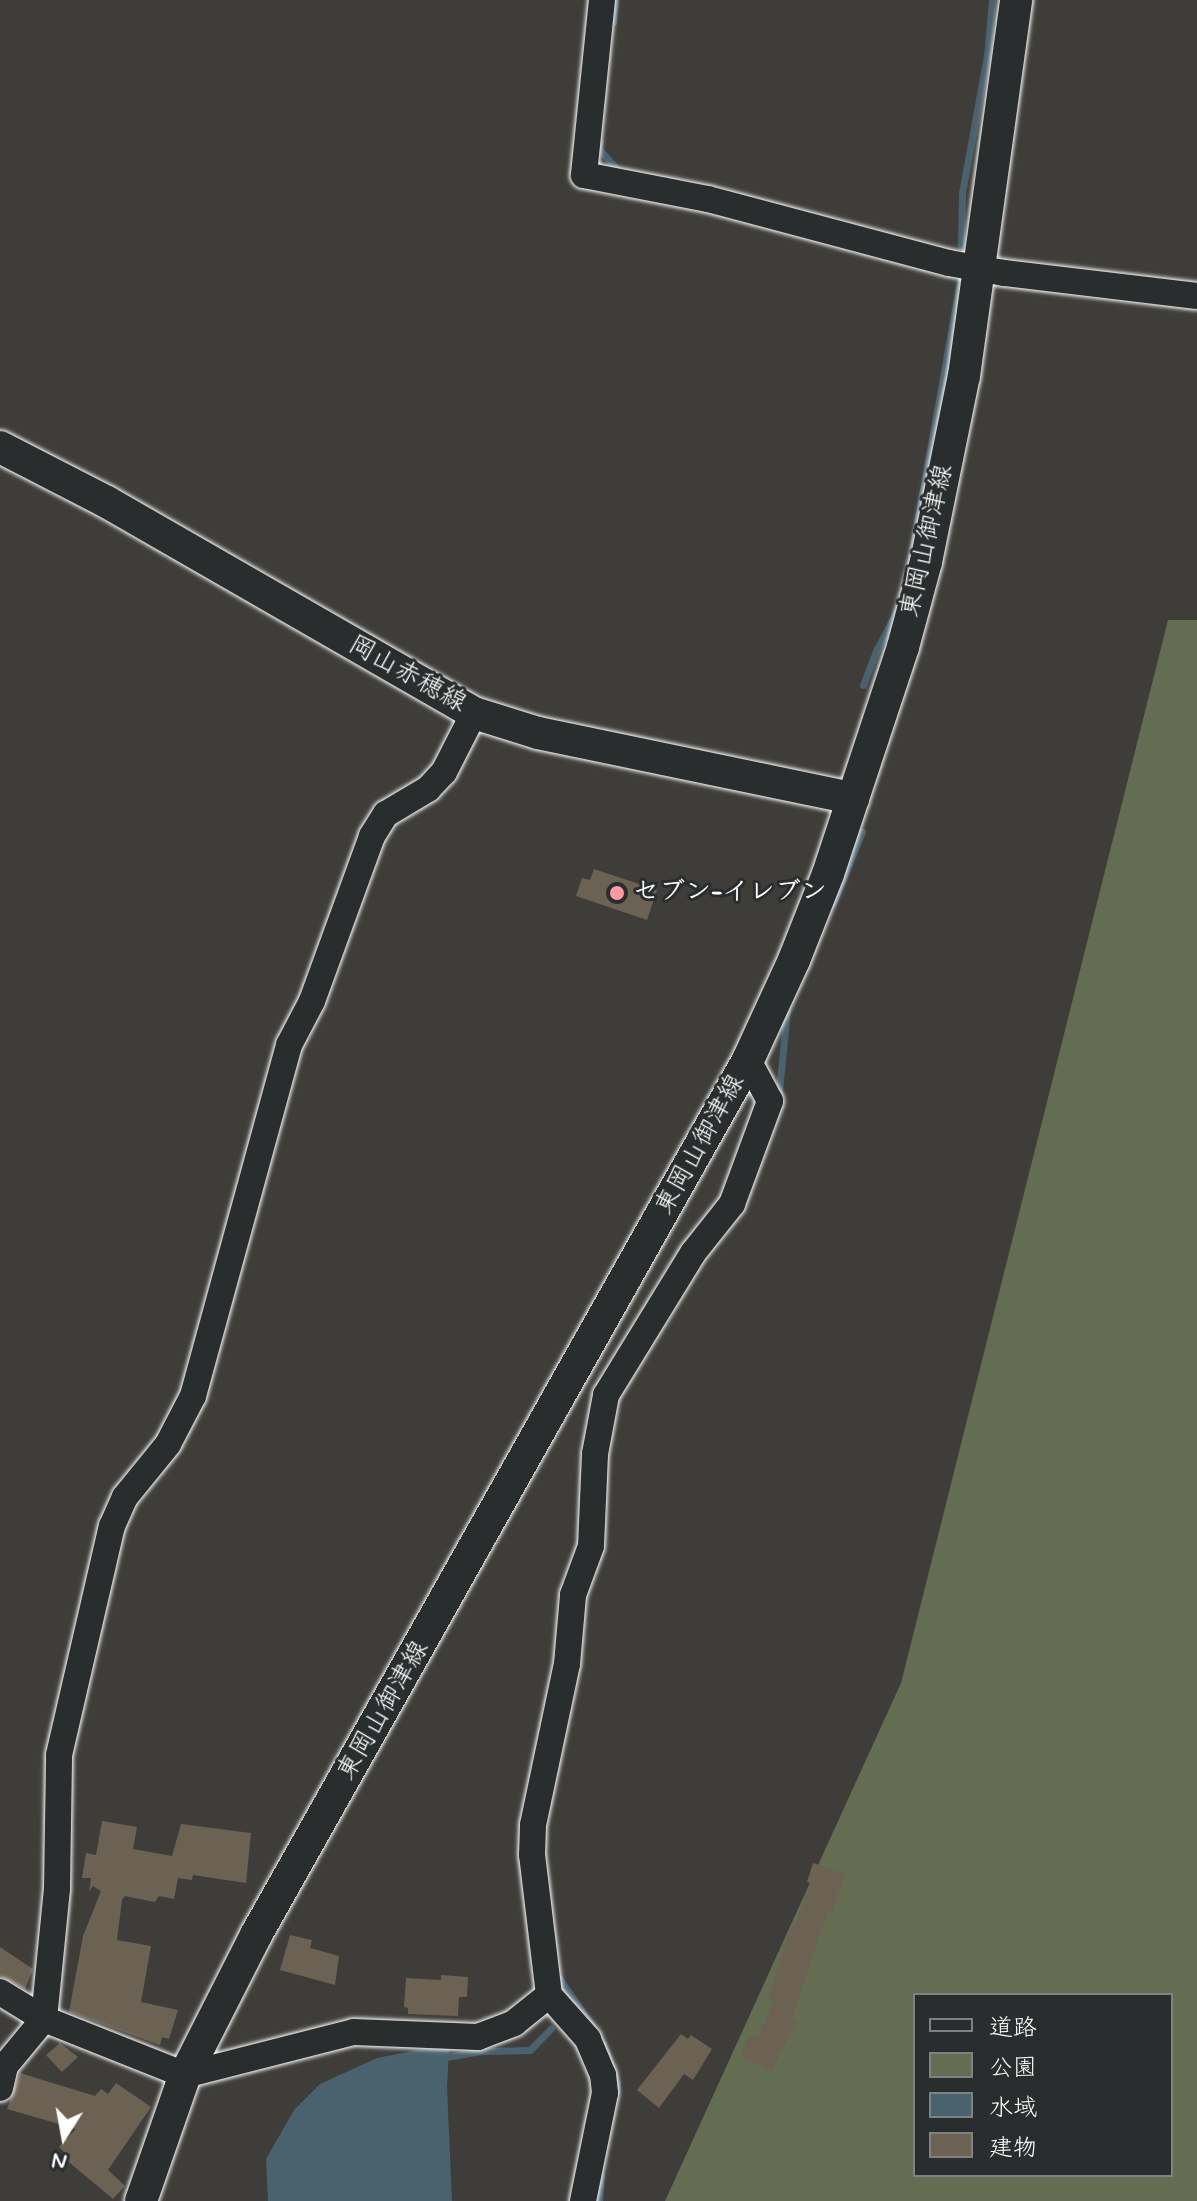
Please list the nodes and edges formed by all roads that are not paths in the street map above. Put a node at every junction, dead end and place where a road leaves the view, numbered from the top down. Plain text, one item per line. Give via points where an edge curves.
1 (602, 0) edge
2 (1016, 0) edge
3 (980, 269) junction
4 (1197, 296) edge
5 (0, 447) edge
6 (474, 713) junction
7 (853, 798) junction
8 (748, 1060) junction
9 (0, 1992) edge
10 (549, 1995) junction
11 (44, 2019) junction
12 (185, 2075) junction
13 (0, 2088) edge
14 (141, 2201) edge
15 (583, 2201) edge

1 - 3 street via 584,175 708,199
2 - 3 main road, 東岡山御津線
3 - 4 street
3 - 7 main road, 東岡山御津線 via 926,562
5 - 6 main road, 岡山赤穂線 via 107,502
6 - 7 main road, 岡山赤穂線 via 538,733
6 - 11 street via 444,772 428,789 386,814 372,836 312,1001 289,1045 193,1396 168,1444 125,1497 112,1526 59,1755 57,1901
7 - 8 main road, 東岡山御津線 via 799,946
8 - 10 street via 770,1101 732,1204 693,1253 606,1395 595,1454 591,1546 573,1595 567,1664 533,1825
8 - 12 main road, 東岡山御津線 via 256,1935
9 - 11 street
10 - 12 street via 514,2023 478,2037 354,2032
10 - 15 street via 588,2039 603,2075 605,2093
11 - 12 street
11 - 13 street via 5,2066
12 - 14 main road, 東岡山御津線

